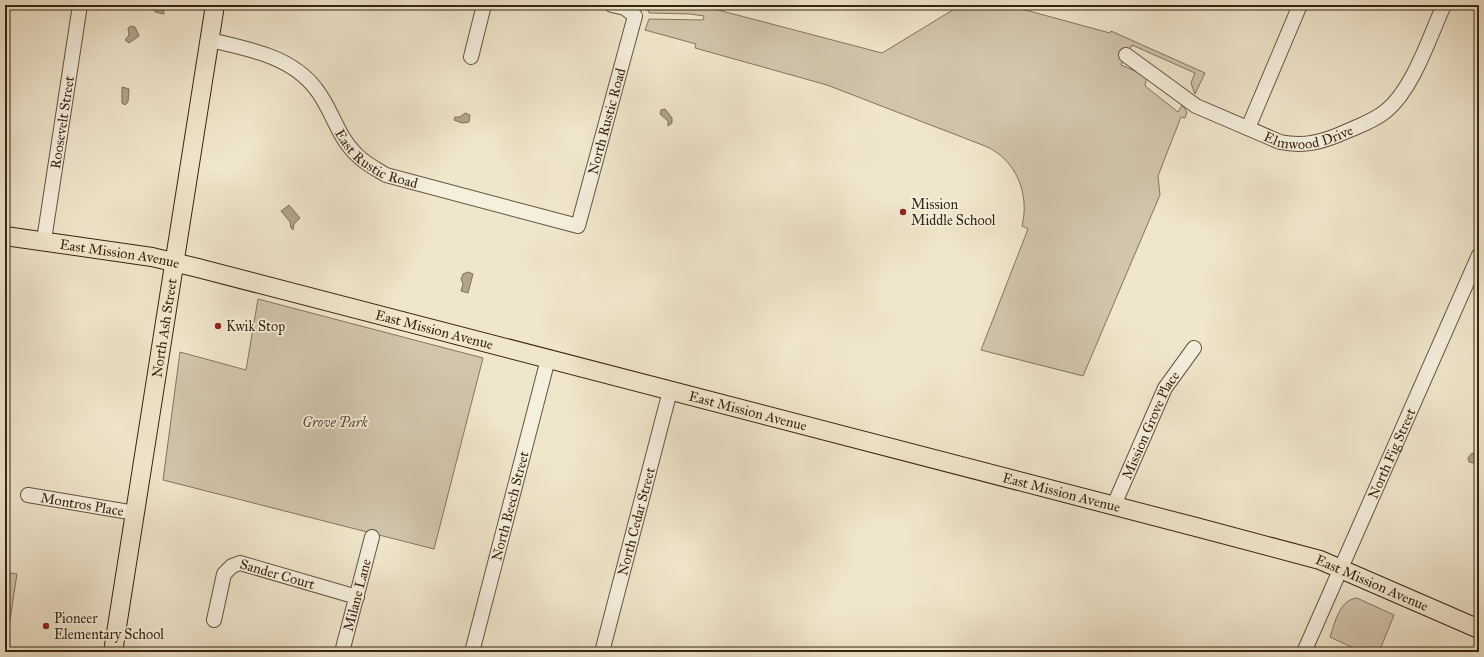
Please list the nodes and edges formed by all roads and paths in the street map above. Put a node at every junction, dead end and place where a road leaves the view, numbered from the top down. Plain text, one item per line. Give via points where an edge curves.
1 (80, 5) edge
2 (215, 5) edge
3 (484, 5) edge
4 (612, 5) edge
5 (1300, 5) edge
6 (1444, 5) edge
7 (210, 40) junction
8 (1126, 55) dead end
9 (471, 57) dead end
10 (1248, 128) junction
11 (578, 226) joint
12 (5, 236) edge
13 (44, 240) junction
14 (1479, 255) edge
15 (175, 262) junction
16 (1194, 348) dead end
17 (548, 359) junction
18 (670, 391) junction
19 (28, 495) dead end
20 (1114, 505) junction
21 (135, 513) junction
22 (372, 537) dead end
23 (1341, 569) junction
24 (357, 597) junction
25 (214, 620) dead end
26 (1479, 629) edge
27 (113, 652) edge
28 (342, 652) edge
29 (472, 652) edge
30 (602, 652) edge
31 (1304, 652) edge

1 - 13 street, Roosevelt Street
2 - 7 main road, North Ash Street
3 - 9 street
4 - 11 street, North Rustic Road via 625,8 635,16
5 - 10 street
6 - 10 street, Elmwood Drive via 1406,88 1391,107 1376,118 1328,140 1304,145 1280,142
7 - 11 street, East Rustic Road via 274,57 290,65 316,88 355,154 386,174
7 - 15 main road, North Ash Street
8 - 10 street, Elmwood Drive via 1196,106
12 - 13 main road, East Mission Avenue
13 - 15 main road, East Mission Avenue
14 - 23 street, North Fig Street
15 - 17 main road, East Mission Avenue
15 - 21 main road, North Ash Street
16 - 20 street, Mission Grove Place via 1166,388
17 - 18 main road, East Mission Avenue
17 - 29 street, North Beech Street
18 - 20 main road, East Mission Avenue
18 - 30 street, North Cedar Street
19 - 21 street, Montros Place
20 - 23 main road, East Mission Avenue via 1320,560
21 - 27 main road, North Ash Street
22 - 24 street, Milane Lane
23 - 26 main road, East Mission Avenue
23 - 31 street, North Fig Street
24 - 25 street, Sander Court via 240,563 232,566 224,574
24 - 28 street, Milane Lane

